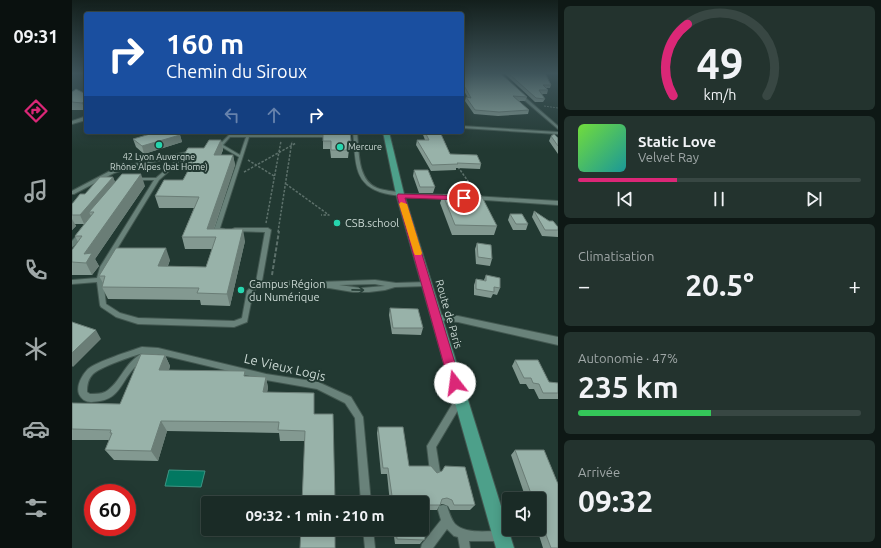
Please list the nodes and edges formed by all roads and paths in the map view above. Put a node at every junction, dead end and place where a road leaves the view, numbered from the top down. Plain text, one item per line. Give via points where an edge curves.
1 (525, 99) edge
2 (84, 119) edge
3 (72, 123) edge
4 (464, 127) edge
5 (558, 128) edge
6 (558, 133) edge
7 (229, 134) edge
8 (330, 134) edge
9 (355, 134) edge
10 (386, 134) edge
11 (248, 136) junction
12 (282, 136) junction
13 (293, 136) junction
14 (307, 136) junction
15 (221, 145) junction
16 (291, 145) junction
17 (206, 149) edge
18 (199, 150) edge
19 (279, 153) junction
20 (177, 155) junction
21 (241, 157) junction
22 (255, 165) junction
23 (456, 165) edge
24 (274, 176) junction
25 (235, 177) junction
26 (157, 179) junction
27 (130, 180) edge
28 (286, 184) junction
29 (72, 193) edge
30 (400, 195) junction
31 (456, 198) edge
32 (464, 198) edge
33 (479, 199) junction
34 (558, 203) edge
35 (320, 215) dead end
36 (87, 227) edge
37 (264, 230) junction
38 (72, 244) edge
39 (100, 280) junction
40 (72, 282) edge
41 (259, 283) junction
42 (271, 283) junction
43 (428, 284) junction
44 (437, 318) junction
45 (558, 341) edge
46 (158, 351) junction
47 (462, 406) junction
48 (436, 472) edge
49 (365, 496) edge
50 (444, 510) dead end
51 (446, 522) junction
52 (369, 536) edge
53 (463, 536) junction
54 (504, 542) edge
55 (370, 548) edge
56 (426, 548) edge
57 (465, 548) edge

1 - 5 street
2 - 3 street
4 - 6 lane
7 - 11 lane
7 - 15 lane
8 - 14 lane
9 - 30 lane via 364,182 378,191
10 - 30 main road, Route de Paris
11 - 12 lane
11 - 21 lane
12 - 13 lane
12 - 19 path
13 - 14 lane
13 - 16 path
14 - 16 path
15 - 17 lane
15 - 21 lane
16 - 19 path
16 - 28 path
18 - 20 lane
19 - 22 path
19 - 24 path
20 - 26 lane via 178,161
20 - 29 lane via 112,172
21 - 22 path
21 - 25 lane
22 - 24 path
22 - 25 path
23 - 33 path
24 - 37 path
25 - 37 lane via 217,230
26 - 27 lane
26 - 39 lane via 104,267
28 - 35 path via 329,215
28 - 42 path
30 - 31 street
30 - 43 main road, Route de Paris
32 - 33 street
33 - 34 street
36 - 38 lane
37 - 41 lane via 268,230
39 - 40 lane
39 - 41 lane via 103,304 118,315 138,321 225,324 245,320 250,291
41 - 42 lane
42 - 43 lane via 319,284 356,290
43 - 44 main road, Route de Paris
44 - 45 street via 458,319
44 - 47 main road, Route de Paris
46 - 46 lane, Le Vieux Logis via 142,350 91,371 83,383 83,393 88,398 98,399 111,394 140,358
46 - 49 lane, Le Vieux Logis via 266,377 318,386 348,400 359,417
47 - 48 lane via 456,406 431,446
47 - 54 main road, Route de Paris
50 - 51 lane
51 - 53 lane
51 - 56 lane
52 - 55 lane
53 - 54 lane
53 - 57 lane

